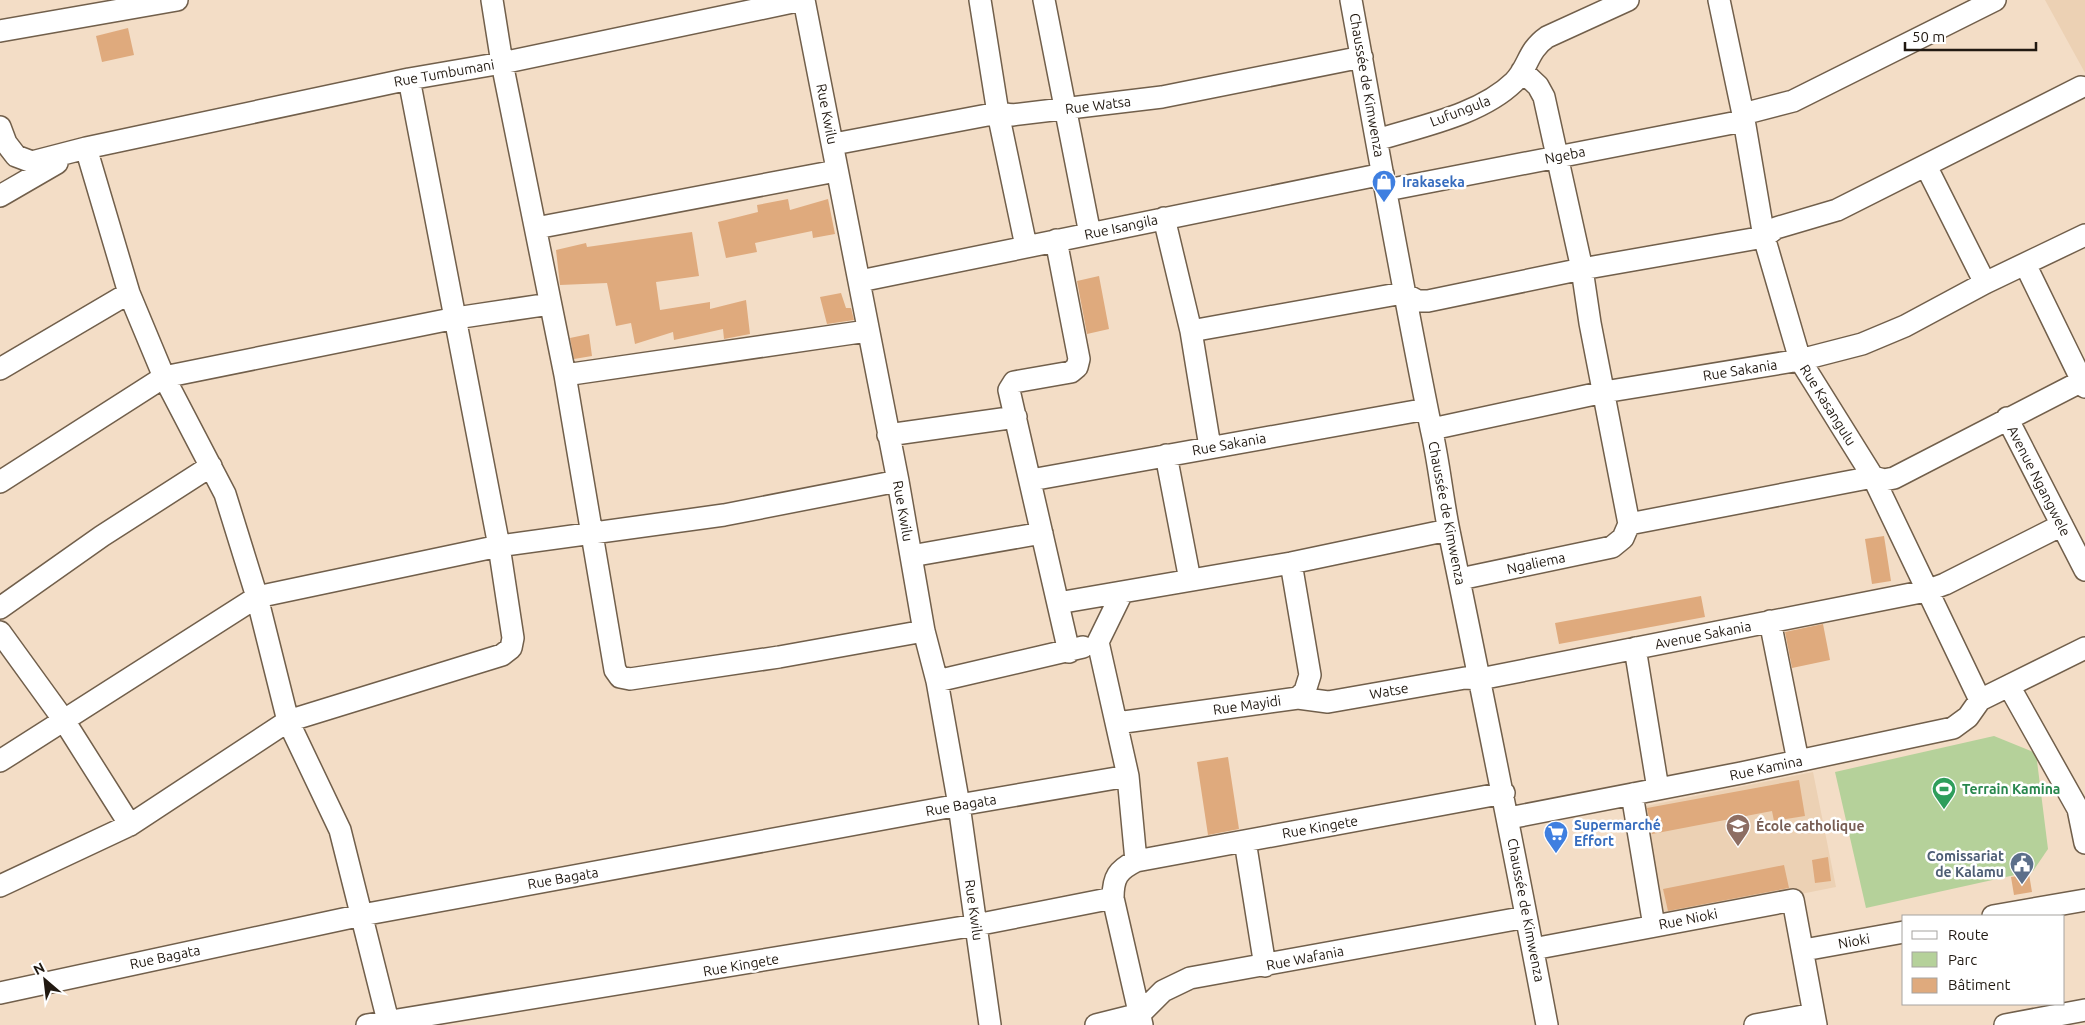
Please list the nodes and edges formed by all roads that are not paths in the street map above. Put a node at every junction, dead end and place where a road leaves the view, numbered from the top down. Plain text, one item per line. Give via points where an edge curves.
1 (178, 0) edge
2 (492, 0) edge
3 (803, 0) edge
4 (980, 0) edge
5 (1044, 0) edge
6 (1351, 0) edge
7 (1628, 0) edge
8 (1995, 0) edge
9 (1724, 2) edge
10 (0, 31) edge
11 (1362, 57) junction
12 (502, 63) junction
13 (1522, 72) junction
14 (409, 79) junction
15 (2081, 87) dead end
16 (1065, 109) junction
17 (998, 114) junction
18 (1743, 117) junction
19 (0, 127) edge
20 (1377, 140) junction
21 (834, 144) junction
22 (86, 148) junction
23 (1556, 157) junction
24 (1926, 166) junction
25 (836, 171) junction
26 (1385, 182) junction
27 (0, 196) edge
28 (1164, 218) junction
29 (536, 228) junction
30 (1090, 234) junction
31 (2085, 235) edge
32 (1764, 237) junction
33 (1056, 240) junction
34 (1026, 246) junction
35 (2025, 264) junction
36 (1582, 269) junction
37 (860, 282) junction
38 (1985, 283) junction
39 (129, 292) junction
40 (1403, 293) junction
41 (550, 304) junction
42 (456, 318) junction
43 (867, 331) junction
44 (1191, 331) junction
45 (1800, 360) junction
46 (0, 369) edge
47 (565, 375) junction
48 (164, 377) junction
49 (2083, 384) edge
50 (1604, 392) junction
51 (1016, 416) junction
52 (2007, 418) junction
53 (1429, 419) junction
54 (888, 435) junction
55 (1210, 447) junction
56 (1166, 456) junction
57 (211, 466) junction
58 (1873, 477) junction
59 (1031, 480) junction
60 (898, 481) junction
61 (0, 482) edge
62 (1629, 524) junction
63 (1448, 530) junction
64 (2072, 532) edge
65 (591, 533) junction
66 (1042, 533) junction
67 (499, 546) junction
68 (911, 556) junction
69 (1291, 563) junction
70 (2085, 570) edge
71 (1460, 579) junction
72 (1190, 580) junction
73 (1926, 591) junction
74 (1122, 593) junction
75 (257, 596) junction
76 (1058, 603) junction
77 (0, 608) edge
78 (1770, 622) junction
79 (924, 631) junction
80 (0, 632) edge
81 (1098, 642) junction
82 (1635, 648) junction
83 (2085, 648) edge
84 (1069, 652) junction
85 (1480, 679) junction
86 (937, 681) junction
87 (2009, 686) junction
88 (1298, 698) junction
89 (1980, 700) junction
90 (63, 719) junction
91 (288, 721) junction
92 (1117, 723) junction
93 (0, 760) edge
94 (1798, 761) junction
95 (1128, 776) junction
96 (1658, 789) junction
97 (1504, 793) junction
98 (1632, 794) junction
99 (959, 805) junction
100 (2081, 807) edge
101 (1509, 818) junction
102 (130, 825) junction
103 (1245, 841) junction
104 (2085, 843) edge
105 (1136, 861) junction
106 (0, 886) edge
107 (1113, 898) junction
108 (2085, 900) edge
109 (362, 915) junction
110 (2000, 915) edge
111 (1526, 917) junction
112 (976, 925) junction
113 (1654, 926) junction
114 (1902, 932) edge
115 (1533, 948) junction
116 (1804, 950) junction
117 (1265, 966) junction
118 (0, 993) edge
119 (2085, 1010) edge
120 (1815, 1019) edge
121 (1141, 1020) edge
122 (388, 1021) junction
123 (367, 1025) edge
124 (990, 1025) edge
125 (1096, 1025) edge
126 (1547, 1025) edge
127 (1755, 1025) edge
128 (2005, 1025) edge

1 - 10 street
2 - 12 street
3 - 12 street, Rue Tumbumani
3 - 21 street, Rue Kwilu
4 - 17 street
5 - 16 street
6 - 11 street, Chaussée de Kimwenza
7 - 13 street, Lufungula via 1536,44
8 - 18 street, Ngeba via 1793,102
9 - 18 street, Rue Kasangulu
11 - 16 street, Rue Watsa via 1162,97
11 - 20 street, Chaussée de Kimwenza
12 - 14 street, Rue Tumbumani
12 - 29 street
13 - 20 street, Lufungula via 1502,92 1478,107
13 - 23 street via 1538,86 1544,97
14 - 22 street, Rue Tumbumani
14 - 42 street
15 - 24 street
16 - 17 street, Rue Watsa
16 - 30 street
17 - 21 street, Rue Watsa
17 - 34 street
18 - 23 street, Ngeba
18 - 32 street, Rue Kasangulu
19 - 22 street via 16,156 32,162
20 - 26 street, Chaussée de Kimwenza
21 - 25 street, Rue Kwilu
22 - 27 street
22 - 39 street
23 - 26 street, Ngeba
23 - 36 street
24 - 32 street via 1837,210 1776,228
24 - 38 street
25 - 29 street
25 - 37 street, Rue Kwilu
26 - 28 street, Rue Isangila
26 - 40 street, Chaussée de Kimwenza
28 - 30 street, Rue Isangila
28 - 44 street
29 - 41 street
30 - 33 street, Rue Isangila
31 - 35 street, Rue Sakania
32 - 36 street
32 - 45 street, Rue Kasangulu
33 - 34 street, Rue Isangila
33 - 51 street via 1077,367 1071,372 1014,382 1009,390
34 - 37 street, Rue Isangila
35 - 38 street, Rue Sakania
35 - 49 street
36 - 40 street via 1428,301 1418,301
36 - 50 street
37 - 43 street, Rue Kwilu
38 - 45 street, Rue Sakania via 1879,338
39 - 46 street
39 - 48 street
40 - 44 street
40 - 53 street, Chaussée de Kimwenza
41 - 42 street
41 - 47 street
42 - 48 street
42 - 67 street
43 - 47 street
43 - 54 street, Rue Kwilu
44 - 55 street
45 - 50 street, Rue Sakania
45 - 58 street, Rue Kasangulu
47 - 65 street
48 - 57 street
48 - 61 street
49 - 52 street
50 - 53 street, Rue Sakania
50 - 62 street
51 - 54 street
51 - 59 street
52 - 58 street via 1894,478
52 - 64 street, Avenue Ngangwele
53 - 55 street, Rue Sakania
53 - 63 street, Chaussée de Kimwenza
54 - 60 street, Rue Kwilu
55 - 56 street, Rue Sakania
56 - 59 street, Rue Sakania
56 - 72 street
57 - 75 street via 225,494
57 - 77 street via 102,536
58 - 62 street
58 - 73 street, Rue Kasangulu
59 - 66 street
60 - 65 street via 724,515
60 - 68 street, Rue Kwilu
62 - 71 street, Ngaliema via 1623,538 1612,547
63 - 69 street
63 - 71 street, Chaussée de Kimwenza
64 - 70 street, Avenue Ngangwele
64 - 73 street, Avenue Sakania
65 - 67 street
65 - 79 street via 615,670 620,677 639,678
66 - 68 street
66 - 76 street
67 - 75 street
67 - 91 street via 513,638 510,648 502,655
68 - 79 street, Rue Kwilu
69 - 72 street
69 - 88 street, Rue Mayidi via 1310,675 1305,691
71 - 85 street, Chaussée de Kimwenza
72 - 74 street
73 - 78 street, Avenue Sakania
73 - 89 street, Rue Kasangulu
74 - 76 street
74 - 81 street
75 - 90 street
75 - 91 street
76 - 84 street
78 - 82 street, Avenue Sakania
78 - 94 street
79 - 86 street, Rue Kwilu
80 - 90 street
81 - 84 street
81 - 92 street
82 - 85 street, Avenue Sakania
82 - 96 street
83 - 87 street, Rue Kamina
84 - 86 street
85 - 88 street, Watse via 1465,678 1328,702
85 - 97 street, Chaussée de Kimwenza
86 - 99 street, Rue Kwilu
87 - 89 street, Rue Kamina
87 - 100 street
88 - 92 street, Rue Mayidi
89 - 94 street, Rue Kamina via 1968,717 1953,728
90 - 93 street
90 - 102 street
91 - 102 street
91 - 109 street via 340,830
92 - 95 street
94 - 96 street, Rue Kamina
95 - 99 street, Rue Bagata
95 - 105 street
96 - 98 street, Rue Kamina
97 - 101 street, Chaussée de Kimwenza
97 - 103 street, Rue Kingete
98 - 101 street, Rue Kamina
98 - 113 street
99 - 109 street, Rue Bagata
99 - 112 street, Rue Kwilu
100 - 104 street
101 - 111 street, Chaussée de Kimwenza
102 - 106 street
103 - 105 street, Rue Kingete
103 - 117 street
105 - 107 street via 1116,873
107 - 112 street, Rue Kingete
107 - 121 street
108 - 110 street
109 - 118 street, Rue Bagata
109 - 122 street
111 - 115 street, Chaussée de Kimwenza
111 - 117 street, Rue Wafania
112 - 122 street, Rue Kingete
112 - 124 street, Rue Kwilu
113 - 115 street, Rue Nioki
113 - 116 street, Rue Nioki via 1793,900
114 - 116 street, Nioki
115 - 126 street, Chaussée de Kimwenza
116 - 120 street
117 - 121 street, Rue Wafania via 1190,978 1163,991
119 - 128 street
120 - 127 street
121 - 125 street
122 - 123 street, Rue Kingete

